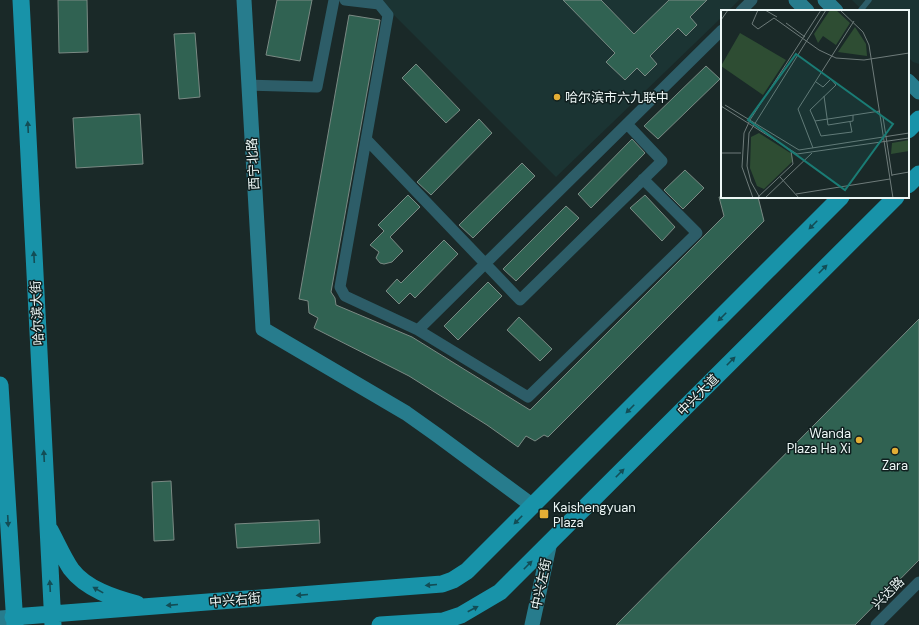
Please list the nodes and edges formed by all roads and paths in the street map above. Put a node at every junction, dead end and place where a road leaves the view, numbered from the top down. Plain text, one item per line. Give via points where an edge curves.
1 (21, 0) edge
2 (244, 0) edge
3 (334, 0) edge
4 (345, 0) edge
5 (752, 0) edge
6 (796, 0) edge
7 (825, 0) edge
8 (868, 0) edge
9 (742, 10) edge
10 (806, 10) edge
11 (835, 10) edge
12 (861, 10) edge
13 (721, 31) edge
14 (909, 82) edge
15 (248, 85) junction
16 (919, 92) edge
17 (627, 124) junction
18 (366, 139) junction
19 (919, 174) edge
20 (643, 179) junction
21 (909, 184) edge
22 (840, 198) edge
23 (895, 198) edge
24 (485, 264) junction
25 (418, 330) junction
26 (0, 384) edge
27 (533, 506) junction
28 (47, 524) junction
29 (550, 542) junction
30 (919, 582) edge
31 (148, 607) junction
32 (9, 620) edge
33 (53, 620) edge
34 (411, 624) edge
35 (380, 625) edge
36 (532, 625) edge
37 (876, 625) edge

28 -> 1 main road, 哈尔滨大街
2 - 15 street, 西宁北路
3 - 15 street via 317,87
4 - 18 street via 379,4 388,15
5 - 9 street
6 - 10 street
7 - 11 street
8 - 12 lane
13 - 17 street
14 - 16 street
15 - 27 street, 西宁北路 via 263,329 406,413
17 - 20 street via 662,161
17 - 24 street
18 - 24 street
18 - 25 street via 340,287 345,296
19 - 21 main road
20 - 24 street via 520,300
20 - 25 street via 697,233 528,397
22 -> 27 main road
29 -> 23 main road, 中兴大道
24 - 25 street
26 -> 32 main road
27 -> 31 main road, 中兴右街 via 467,571 442,584
31 -> 28 main road via 120,600 81,579 72,570
33 -> 28 main road, 哈尔滨大街
34 -> 29 main road, 中兴大道 via 443,621 460,615 500,592
29 - 36 street, 中兴左街
30 - 37 street, 兴达路
31 - 33 main road, 中兴右街
32 - 33 main road, 中兴右街
34 - 35 main road

